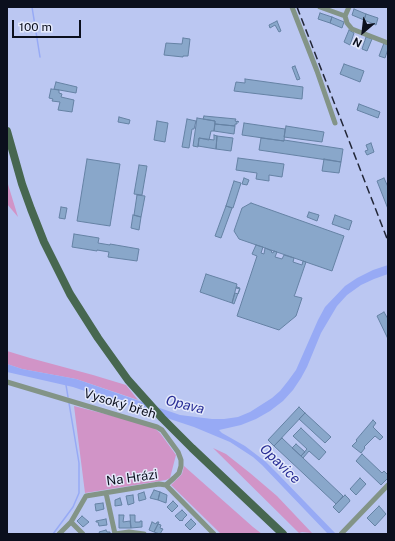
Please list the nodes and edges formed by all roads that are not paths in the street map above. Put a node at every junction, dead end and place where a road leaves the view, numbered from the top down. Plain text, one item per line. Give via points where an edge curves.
1 (292, 7) edge
2 (320, 7) edge
3 (349, 7) edge
4 (345, 16) junction
5 (388, 42) edge
6 (335, 123) dead end
7 (7, 132) edge
8 (7, 382) edge
9 (166, 485) junction
10 (388, 485) edge
11 (106, 493) junction
12 (71, 522) junction
13 (209, 529) junction
14 (342, 533) edge
15 (60, 534) edge
16 (83, 534) edge
17 (115, 534) edge
18 (144, 534) edge
19 (204, 534) edge
20 (214, 534) edge
21 (283, 534) edge

1 - 6 street
2 - 4 street
3 - 4 street
4 - 5 street via 352,29
7 - 21 main road via 22,184 44,242 70,294 98,338 128,380 155,410
8 - 9 street, Vysoký břeh via 162,430 181,460 179,473
9 - 11 street, Na Hrázi
9 - 13 street, Na Hrázi
10 - 14 street
11 - 12 street, Na Hrázi via 86,496
11 - 17 street
12 - 15 street
12 - 16 street
13 - 19 street
13 - 20 street, Na Hrázi
17 - 18 street

